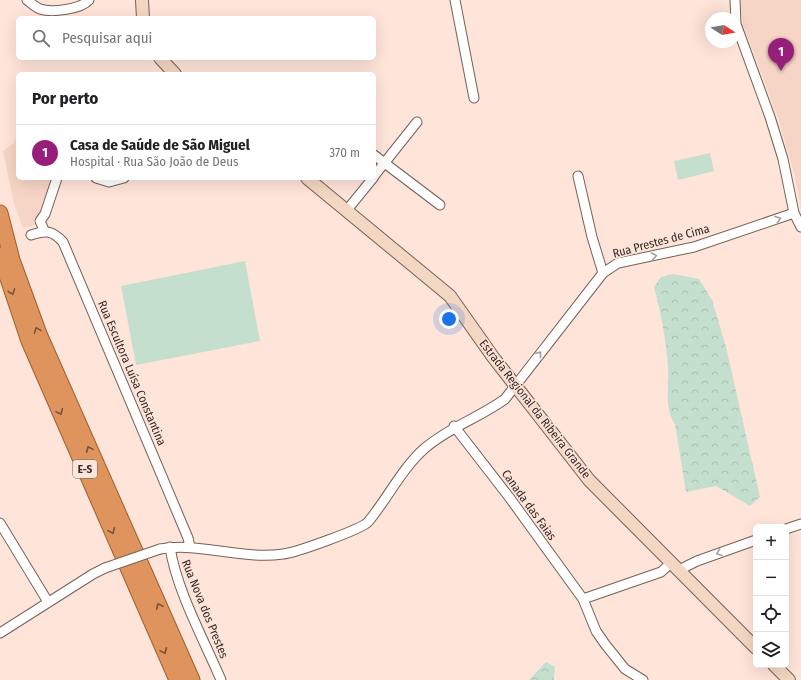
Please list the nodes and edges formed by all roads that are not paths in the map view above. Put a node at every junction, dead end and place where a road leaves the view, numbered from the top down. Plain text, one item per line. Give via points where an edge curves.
1 (27, 0) edge
2 (89, 0) edge
3 (142, 0) edge
4 (455, 0) edge
5 (735, 0) edge
6 (143, 16) edge
7 (162, 60) edge
8 (173, 72) edge
9 (474, 98) dead end
10 (417, 122) dead end
11 (376, 156) edge
12 (385, 163) junction
13 (376, 174) edge
14 (578, 176) dead end
15 (56, 180) edge
16 (102, 180) edge
17 (116, 180) edge
18 (310, 180) edge
19 (371, 180) edge
20 (440, 205) dead end
21 (347, 210) junction
22 (0, 212) edge
23 (794, 213) junction
24 (801, 228) edge
25 (44, 230) junction
26 (31, 235) dead end
27 (0, 255) edge
28 (603, 273) junction
29 (516, 385) junction
30 (454, 426) junction
31 (0, 523) edge
32 (801, 524) edge
33 (789, 528) edge
34 (753, 541) edge
35 (170, 547) junction
36 (190, 547) junction
37 (675, 567) junction
38 (583, 599) junction
39 (48, 602) junction
40 (0, 633) edge
41 (753, 645) edge
42 (777, 668) edge
43 (177, 680) edge
44 (192, 680) edge
45 (221, 680) edge
46 (643, 680) edge
47 (789, 680) edge

1 - 2 street via 46,10 78,8
3 - 6 main road
4 - 9 street
5 - 23 street via 736,24 776,138
7 - 8 main road
10 - 12 street
11 - 12 street
12 - 13 street
12 - 20 street
14 - 28 street
15 - 25 street via 45,214 40,221
16 - 17 street
18 - 21 main road, Estrada Regional da Ribeira Grande
19 - 21 street
21 - 29 main road, Estrada Regional da Ribeira Grande via 450,296
44 -> 22 highway, E-S via 39,334 12,260
23 - 24 street
28 -> 23 street, Rua Prestes de Cima via 618,263 694,247
25 - 26 street
25 - 36 street, Rua Escultora Luísa Constantina via 53,233 63,242 79,276
27 -> 43 highway, E-S via 29,341
29 -> 28 street, Rua Prestes de Cima
29 - 30 street, Rua Prestes de Cima via 506,399 496,406
29 - 37 main road, Estrada Regional da Ribeira Grande via 589,480
30 - 36 street, Rua Prestes de Cima via 424,448 364,526 284,554 238,555
30 - 38 street, Canada das Faias
31 - 39 street
32 - 33 street
34 -> 37 street
35 - 36 street, Rua Prestes de Cima
35 - 39 street, Rua Prestes de Cima, bridge via 105,568
35 - 45 street, Rua Nova dos Prestes via 172,563
37 - 38 street
37 - 41 main road, Estrada Regional da Ribeira Grande
38 - 46 street, Canada das Faias via 596,632 625,669
39 - 40 street, Rua Prestes de Cima
42 - 47 main road

